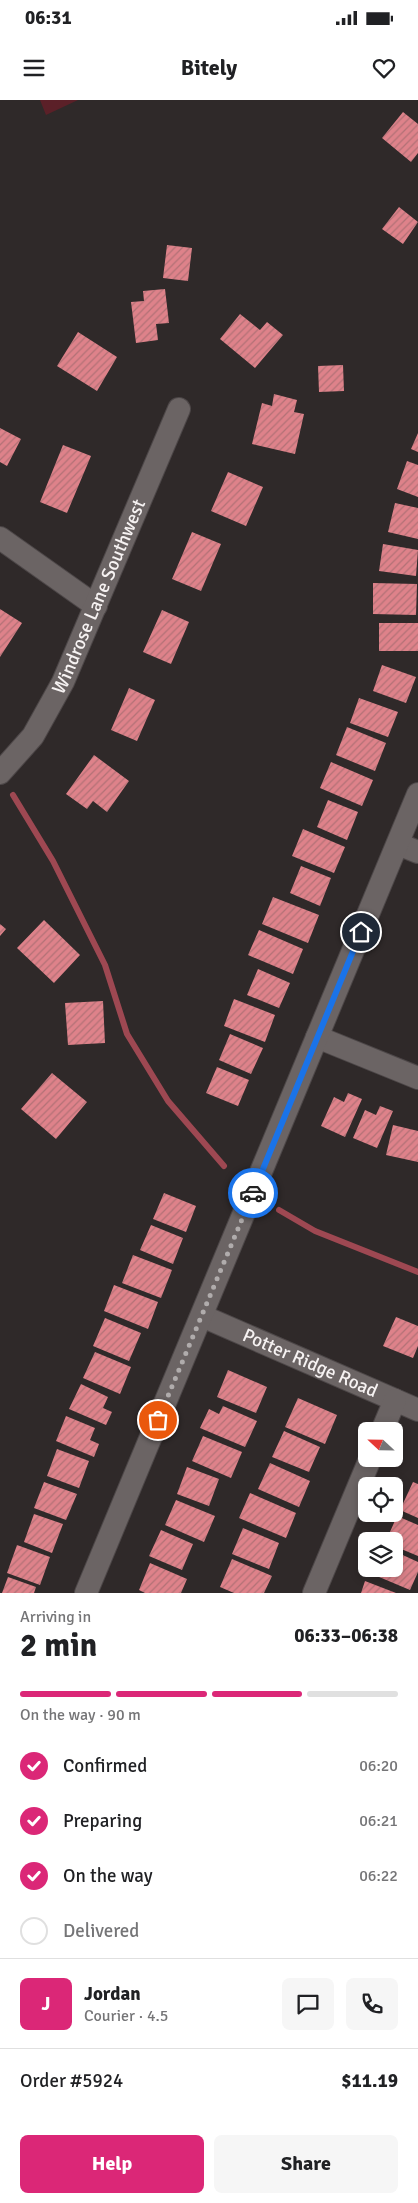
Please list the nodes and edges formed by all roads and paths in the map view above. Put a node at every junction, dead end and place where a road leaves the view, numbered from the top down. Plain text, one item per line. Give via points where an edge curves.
1 (179, 409) dead end
2 (0, 538) edge
3 (96, 606) junction
4 (0, 773) edge
5 (418, 794) edge
6 (408, 848) edge
7 (317, 1037) junction
8 (418, 1078) edge
9 (202, 1316) junction
10 (395, 1400) junction
11 (418, 1410) edge
12 (386, 1422) edge
13 (366, 1468) edge
14 (86, 1593) edge
15 (314, 1593) edge

1 - 3 street, Windrose Lane Southwest via 116,552
2 - 3 street
3 - 4 street, Windrose Lane Southwest via 63,682 33,736
5 - 6 street
6 - 7 street
7 - 8 street
7 - 9 street
9 - 10 street, Potter Ridge Road
9 - 14 street
10 - 11 street, Potter Ridge Road
10 - 12 street
13 - 15 street

